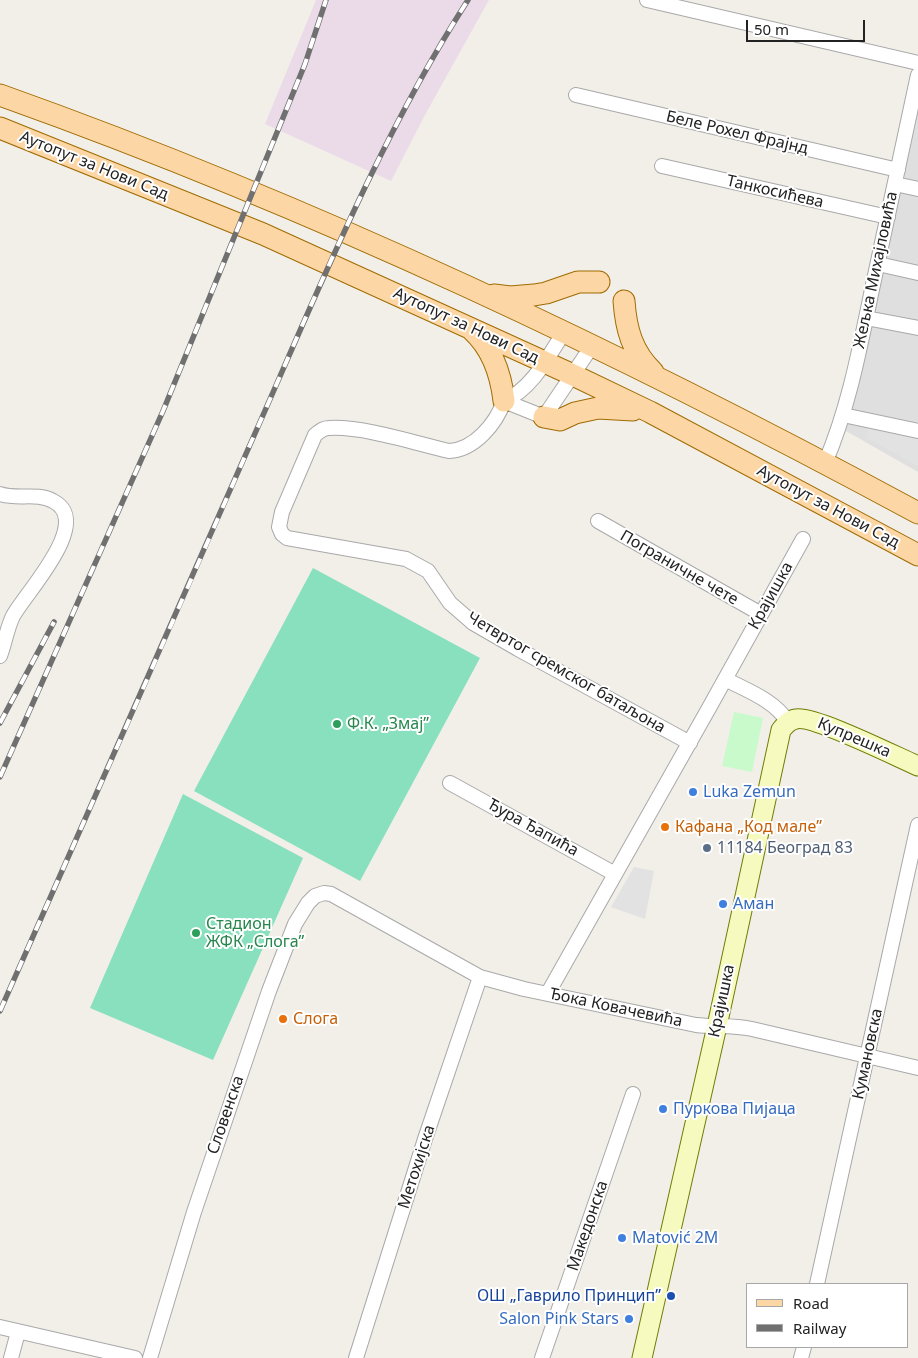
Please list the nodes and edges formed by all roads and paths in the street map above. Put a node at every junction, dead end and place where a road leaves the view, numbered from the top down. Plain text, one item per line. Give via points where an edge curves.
1 (647, 0) edge
2 (918, 63) edge
3 (918, 75) edge
4 (0, 95) edge
5 (576, 95) dead end
6 (913, 121) edge
7 (0, 128) edge
8 (662, 166) dead end
9 (896, 177) junction
10 (918, 189) edge
11 (888, 217) junction
12 (878, 264) junction
13 (918, 273) edge
14 (599, 282) dead end
15 (484, 294) junction
16 (624, 301) dead end
17 (866, 318) junction
18 (468, 327) junction
19 (918, 328) edge
20 (564, 332) junction
21 (592, 346) junction
22 (544, 362) junction
23 (573, 375) junction
24 (660, 379) junction
25 (504, 401) junction
26 (650, 412) junction
27 (843, 415) junction
28 (544, 417) junction
29 (918, 431) edge
30 (825, 463) junction
31 (0, 494) edge
32 (918, 513) edge
33 (598, 521) dead end
34 (803, 539) dead end
35 (918, 555) edge
36 (761, 614) junction
37 (0, 656) edge
38 (726, 679) junction
39 (788, 722) junction
40 (690, 743) junction
41 (918, 766) edge
42 (450, 783) dead end
43 (918, 824) edge
44 (615, 874) junction
45 (332, 894) joint
46 (480, 977) junction
47 (548, 993) junction
48 (717, 1026) junction
49 (867, 1056) junction
50 (918, 1068) edge
51 (633, 1094) dead end
52 (817, 1283) edge
53 (0, 1327) edge
54 (18, 1332) junction
55 (11, 1358) edge
56 (135, 1358) edge
57 (150, 1358) edge
58 (356, 1358) edge
59 (542, 1358) edge
60 (642, 1358) edge

1 - 2 street
3 - 6 street, Жељка Михајловића
4 - 15 main road, Аутопут за Нови Сад via 277,203
5 - 9 street, Беле Рохел Фрајнд
6 - 9 street, Жељка Михајловића
7 - 18 main road, Аутопут за Нови Сад via 263,234
8 - 11 street, Танкосићева
9 - 10 street, Беле Рохел Фрајнд
9 - 11 street, Жељка Михајловића
11 - 12 street, Жељка Михајловића
12 - 13 street
12 - 17 street, Жељка Михајловића
14 - 15 main road via 578,282 528,296
15 - 20 main road, Аутопут за Нови Сад
16 - 24 main road via 628,335 634,348 644,364
17 - 19 street
17 - 27 street, Жељка Михајловића
18 - 22 main road, Аутопут за Нови Сад
18 - 25 main road via 480,337 494,360
20 - 21 main road, Аутопут за Нови Сад
20 - 22 street
21 - 23 street
21 - 24 main road, Аутопут за Нови Сад
22 - 23 main road, Аутопут за Нови Сад
22 - 25 street via 525,388
23 - 26 main road, Аутопут за Нови Сад
23 - 28 street
24 - 30 main road, Аутопут за Нови Сад
25 - 28 street
25 - 40 street, Четвртог сремског батаљона via 494,421 478,439 458,451 349,429 321,430 315,435 282,512 279,527 282,534 287,538 406,559 424,568 454,607 474,623
26 - 28 main road via 607,407 575,413 560,420
26 - 35 main road, Аутопут за Нови Сад
27 - 29 street
27 - 30 street, Жељка Михајловића
30 - 32 main road, Аутопут за Нови Сад
31 - 37 street via 54,501 67,518 59,547 13,616
33 - 36 street, Пограничне чете
34 - 36 street, Крајишка
36 - 38 street, Крајишка
38 - 39 street via 768,701 782,712
38 - 40 street, Крајишка
39 - 41 main road, Купрешка via 796,718 815,721
39 - 48 main road, Крајишка via 779,737
40 - 44 street, Крајишка
42 - 44 street, Ђура Ђапића
43 - 49 street, Кумановска
44 - 47 street, Крајишка
45 - 46 street, Ђока Ковачевића
45 - 57 street, Словенска via 315,896 308,903 295,924 268,991 194,1212
46 - 47 street, Ђока Ковачевића
46 - 58 street, Метохијска
47 - 48 street, Ђока Ковачевића via 687,1023
48 - 49 street, Ђока Ковачевића via 752,1029
48 - 60 main road, Крајишка
49 - 50 street, Ђока Ковачевића
49 - 52 street, Кумановска
51 - 59 street, Македонска
53 - 54 street
54 - 55 street
54 - 56 street

